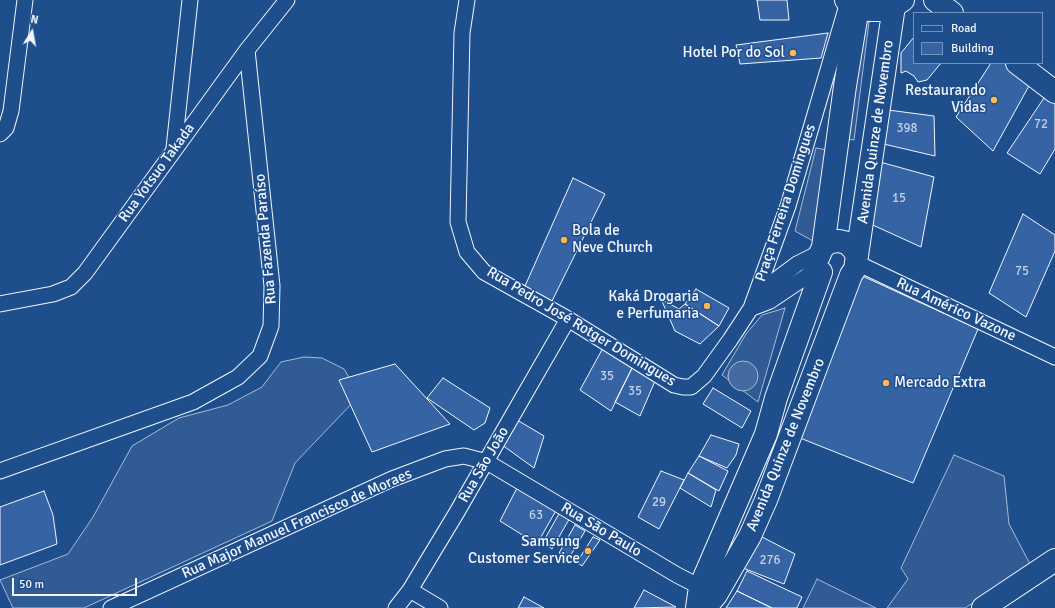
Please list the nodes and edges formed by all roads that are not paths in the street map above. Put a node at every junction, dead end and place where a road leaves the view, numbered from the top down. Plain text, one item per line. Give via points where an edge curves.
1 (25, 0) edge
2 (190, 0) edge
3 (287, 0) edge
4 (467, 0) edge
5 (935, 0) edge
6 (851, 3) edge
7 (898, 3) edge
8 (951, 12) edge
9 (247, 50) junction
10 (1018, 64) edge
11 (1055, 92) edge
12 (0, 134) edge
13 (174, 149) junction
14 (821, 260) junction
15 (855, 265) junction
16 (0, 304) edge
17 (751, 308) junction
18 (568, 319) junction
19 (1055, 356) edge
20 (691, 387) joint
21 (487, 462) junction
22 (0, 471) edge
23 (1055, 560) edge
24 (410, 590) junction
25 (704, 600) edge
26 (111, 608) edge
27 (396, 608) edge
28 (440, 608) edge
29 (983, 608) edge

1 - 12 street via 11,111 6,128
2 - 13 street
3 - 9 street, Rua Yotsuo Takada
4 - 18 street, Rua Pedro José Rotger Domingues via 462,33 458,222 467,252 484,272
5 - 8 main road
6 - 7 main road via 870,10 882,10
6 - 14 main road, Avenida Quinze de Novembro via 844,86
6 - 17 street, Praça Ferreira Domingues via 788,206
7 - 15 main road, Avenida Quinze de Novembro
9 - 13 street, Rua Yotsuo Takada
9 - 22 street, Rua Fazenda Paraíso via 272,286 271,326 260,356 238,377 193,402
10 - 11 main road
13 - 16 street, Rua Yotsuo Takada via 85,273 71,286 53,294
14 - 15 main road via 826,276 839,280
14 - 15 main road, Avenida Quinze de Novembro via 830,242 839,241 854,249
14 - 17 street via 797,264 777,279
14 - 25 main road, Avenida Quinze de Novembro via 766,434
15 - 19 street, Rua Américo Vazone
15 - 25 main road, Avenida Quinze de Novembro via 750,536
17 - 20 street, Praça Ferreira Domingues via 704,376
18 - 20 street, Rua Pedro José Rotger Domingues via 674,385
18 - 21 street, Rua São João
21 - 24 street, Rua São João
21 - 25 street, Rua São Paulo via 677,575
21 - 26 street, Rua Major Manuel Francisco de Moraes via 464,456 444,459 392,479
23 - 29 main road
24 - 27 street, Rua São João
24 - 28 street

